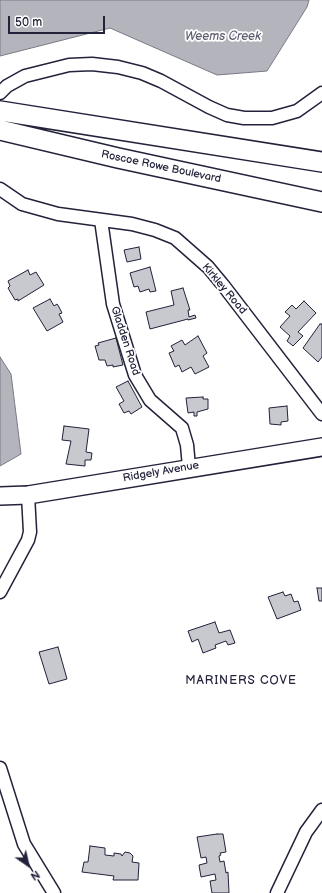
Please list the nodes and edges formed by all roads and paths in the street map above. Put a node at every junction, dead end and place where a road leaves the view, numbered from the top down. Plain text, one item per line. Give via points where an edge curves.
1 (0, 93) edge
2 (322, 93) edge
3 (0, 111) edge
4 (0, 130) edge
5 (322, 162) edge
6 (0, 189) edge
7 (322, 202) edge
8 (101, 220) junction
9 (322, 414) edge
10 (322, 447) edge
11 (189, 467) junction
12 (28, 495) junction
13 (0, 496) edge
14 (0, 592) edge
15 (0, 768) edge
16 (322, 810) edge
17 (54, 893) edge
18 (278, 893) edge

1 - 2 street via 7,86 26,76 69,65 92,64 142,73 209,107 244,118 272,118 297,111
3 - 5 main road
4 - 7 main road, Roscoe Rowe Boulevard via 125,160
6 - 8 street, Kirkley Road via 22,204 58,214
8 - 9 street, Kirkley Road via 132,224 175,238 208,267
8 - 11 street, Gladden Road via 113,304 135,375 150,400 182,428
10 - 11 main road, Ridgely Avenue
11 - 12 main road, Ridgely Avenue
12 - 13 main road, Ridgely Avenue
12 - 14 street via 28,540
15 - 17 street via 24,844
16 - 18 street via 306,832

